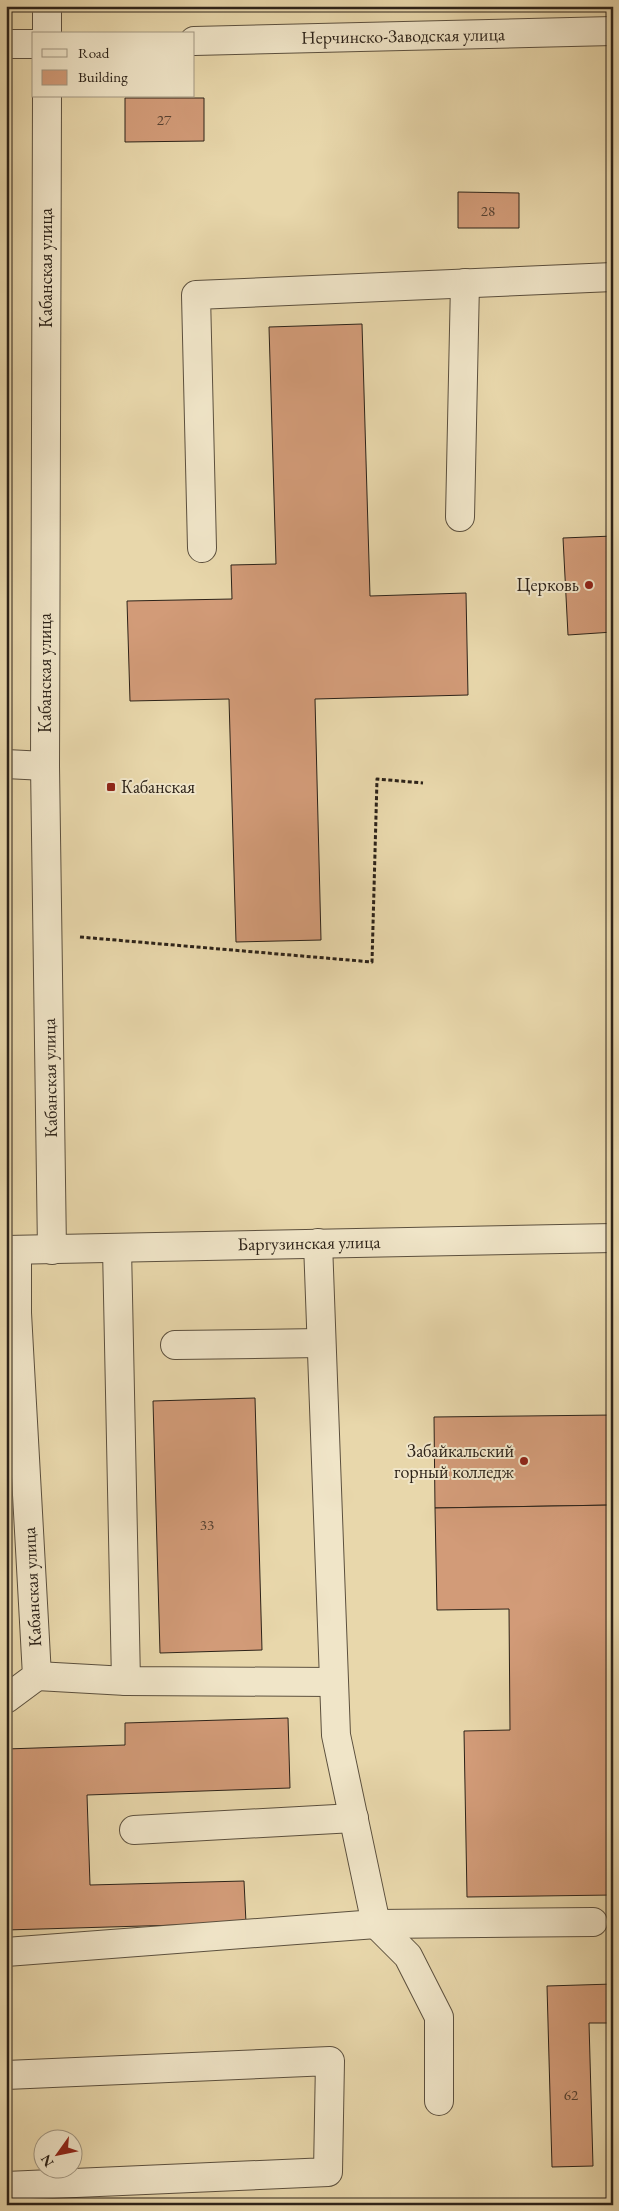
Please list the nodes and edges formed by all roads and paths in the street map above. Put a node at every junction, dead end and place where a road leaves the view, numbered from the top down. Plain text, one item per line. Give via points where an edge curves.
1 (47, 6) edge
2 (613, 31) edge
3 (47, 32) edge
4 (195, 41) edge
5 (6, 44) edge
6 (32, 44) edge
7 (47, 98) edge
8 (613, 277) edge
9 (465, 283) junction
10 (460, 517) dead end
11 (202, 548) dead end
12 (6, 764) edge
13 (45, 766) junction
14 (423, 783) dead end
15 (48, 933) junction
16 (613, 1238) edge
17 (318, 1243) junction
18 (117, 1248) junction
19 (12, 1250) edge
20 (52, 1250) junction
21 (321, 1343) junction
22 (174, 1345) dead end
23 (37, 1676) junction
24 (126, 1681) junction
25 (333, 1682) junction
26 (6, 1699) edge
27 (354, 1818) junction
28 (134, 1830) dead end
29 (593, 1922) dead end
30 (376, 1924) junction
31 (6, 1952) edge
32 (6, 2075) edge
33 (439, 2101) dead end
34 (6, 2186) edge

1 - 3 street
2 - 4 street, Нерчинско-Заводская улица
5 - 6 street
7 - 13 street, Кабанская улица
8 - 9 street
9 - 10 street
9 - 11 street via 196,295
12 - 13 street
13 - 15 street, Кабанская улица
14 - 15 path via 377,779 372,962
15 - 20 street, Кабанская улица
16 - 17 street, Баргузинская улица
17 - 18 street, Баргузинская улица
17 - 21 street
18 - 20 street, Баргузинская улица
18 - 24 street
19 - 20 street, Баргузинская улица
19 - 23 street, Кабанская улица
21 - 22 street
21 - 25 street
23 - 24 street
23 - 26 street
24 - 25 street
25 - 27 street via 336,1735
27 - 28 street
27 - 30 street
29 - 30 street
30 - 31 street
30 - 33 street via 408,1956 439,2017
32 - 34 street via 330,2061 328,2172

